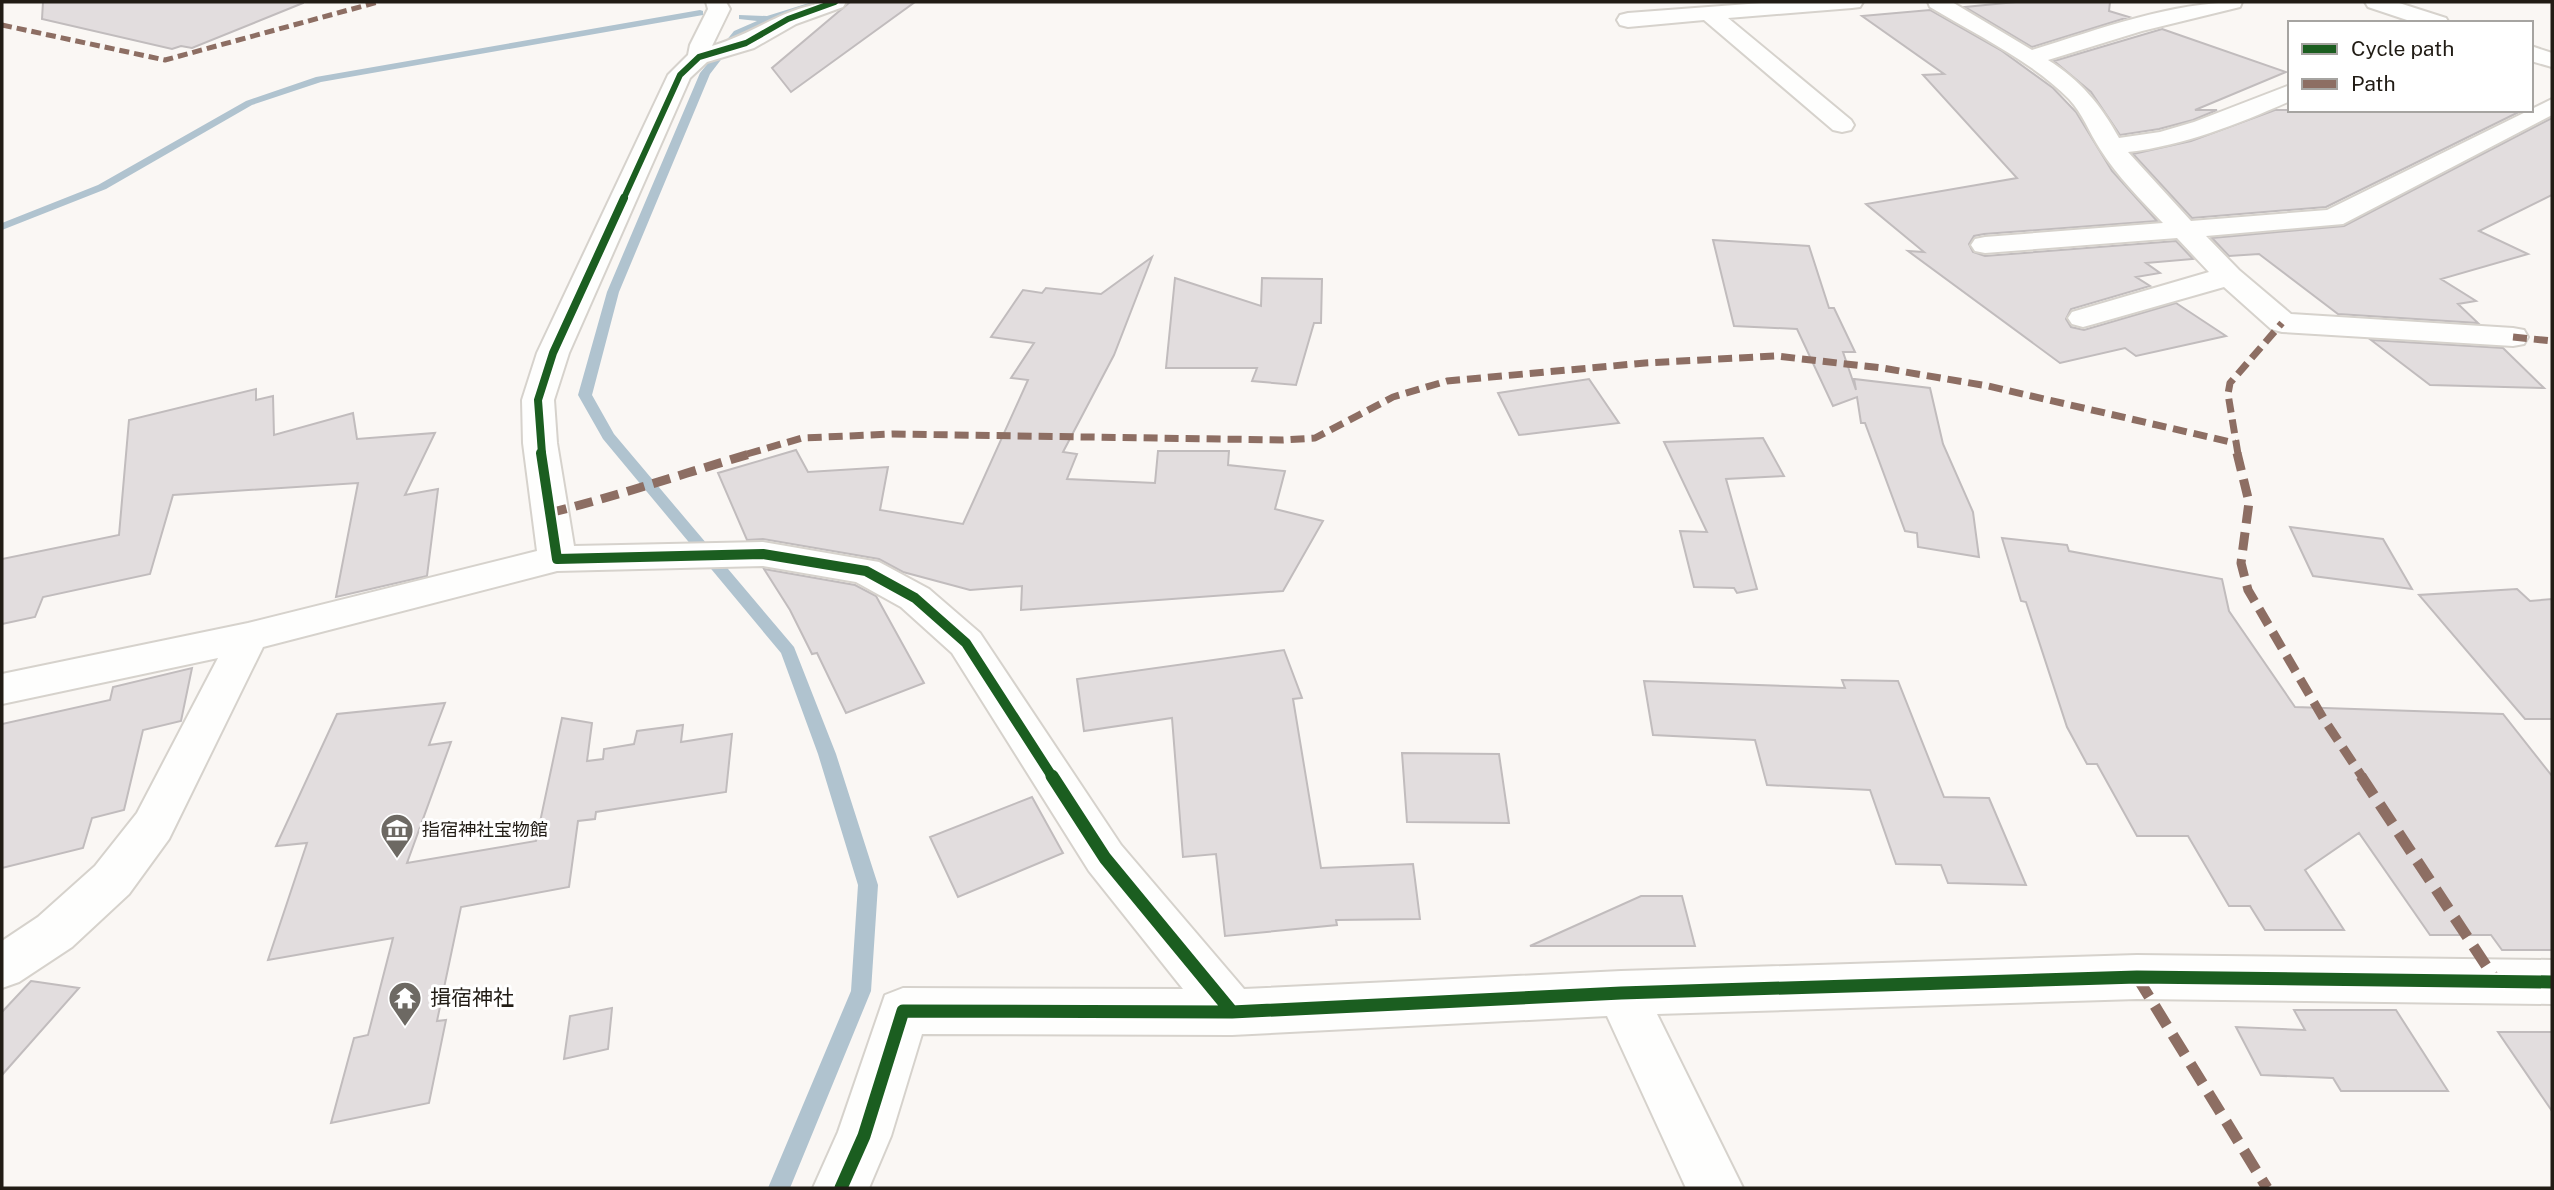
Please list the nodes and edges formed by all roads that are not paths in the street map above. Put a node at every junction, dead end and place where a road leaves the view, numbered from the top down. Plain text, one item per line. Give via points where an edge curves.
1 (716, 2) edge
2 (835, 2) edge
3 (1852, 2) edge
4 (1938, 2) edge
5 (2232, 2) edge
6 (2376, 2) edge
7 (1708, 13) junction
8 (1628, 20) dead end
9 (2432, 21) edge
10 (2533, 54) edge
11 (699, 57) junction
12 (2030, 58) junction
13 (2552, 60) edge
14 (2288, 93) edge
15 (2548, 111) edge
16 (1842, 125) dead end
17 (2111, 147) junction
18 (2183, 228) junction
19 (1985, 245) dead end
20 (2229, 276) junction
21 (2083, 318) dead end
22 (2513, 337) dead end
23 (557, 559) junction
24 (248, 637) junction
25 (2, 689) edge
26 (2, 967) edge
27 (2552, 982) edge
28 (1620, 993) junction
29 (1232, 1012) junction
30 (841, 1188) edge
31 (1716, 1188) edge

1 - 11 street via 719,9
2 - 11 street via 788,19 746,43
3 - 7 street
4 - 12 street
5 - 12 street
6 - 9 street
7 - 8 street
7 - 16 street
10 - 13 street
11 - 23 street via 680,75 665,106 553,354 538,400
12 - 17 street via 2077,94
14 - 17 street via 2195,132
15 - 18 street via 2333,218
17 - 18 street
18 - 19 street
18 - 20 street
20 - 21 street
20 - 22 street via 2282,323
23 - 24 street
23 - 29 street via 763,554 866,572 915,598 966,643 1105,858
24 - 25 street
24 - 26 street via 153,826 103,888 55,932
27 - 28 street via 2137,977
28 - 29 street
28 - 31 street
29 - 30 street via 903,1012 864,1136

